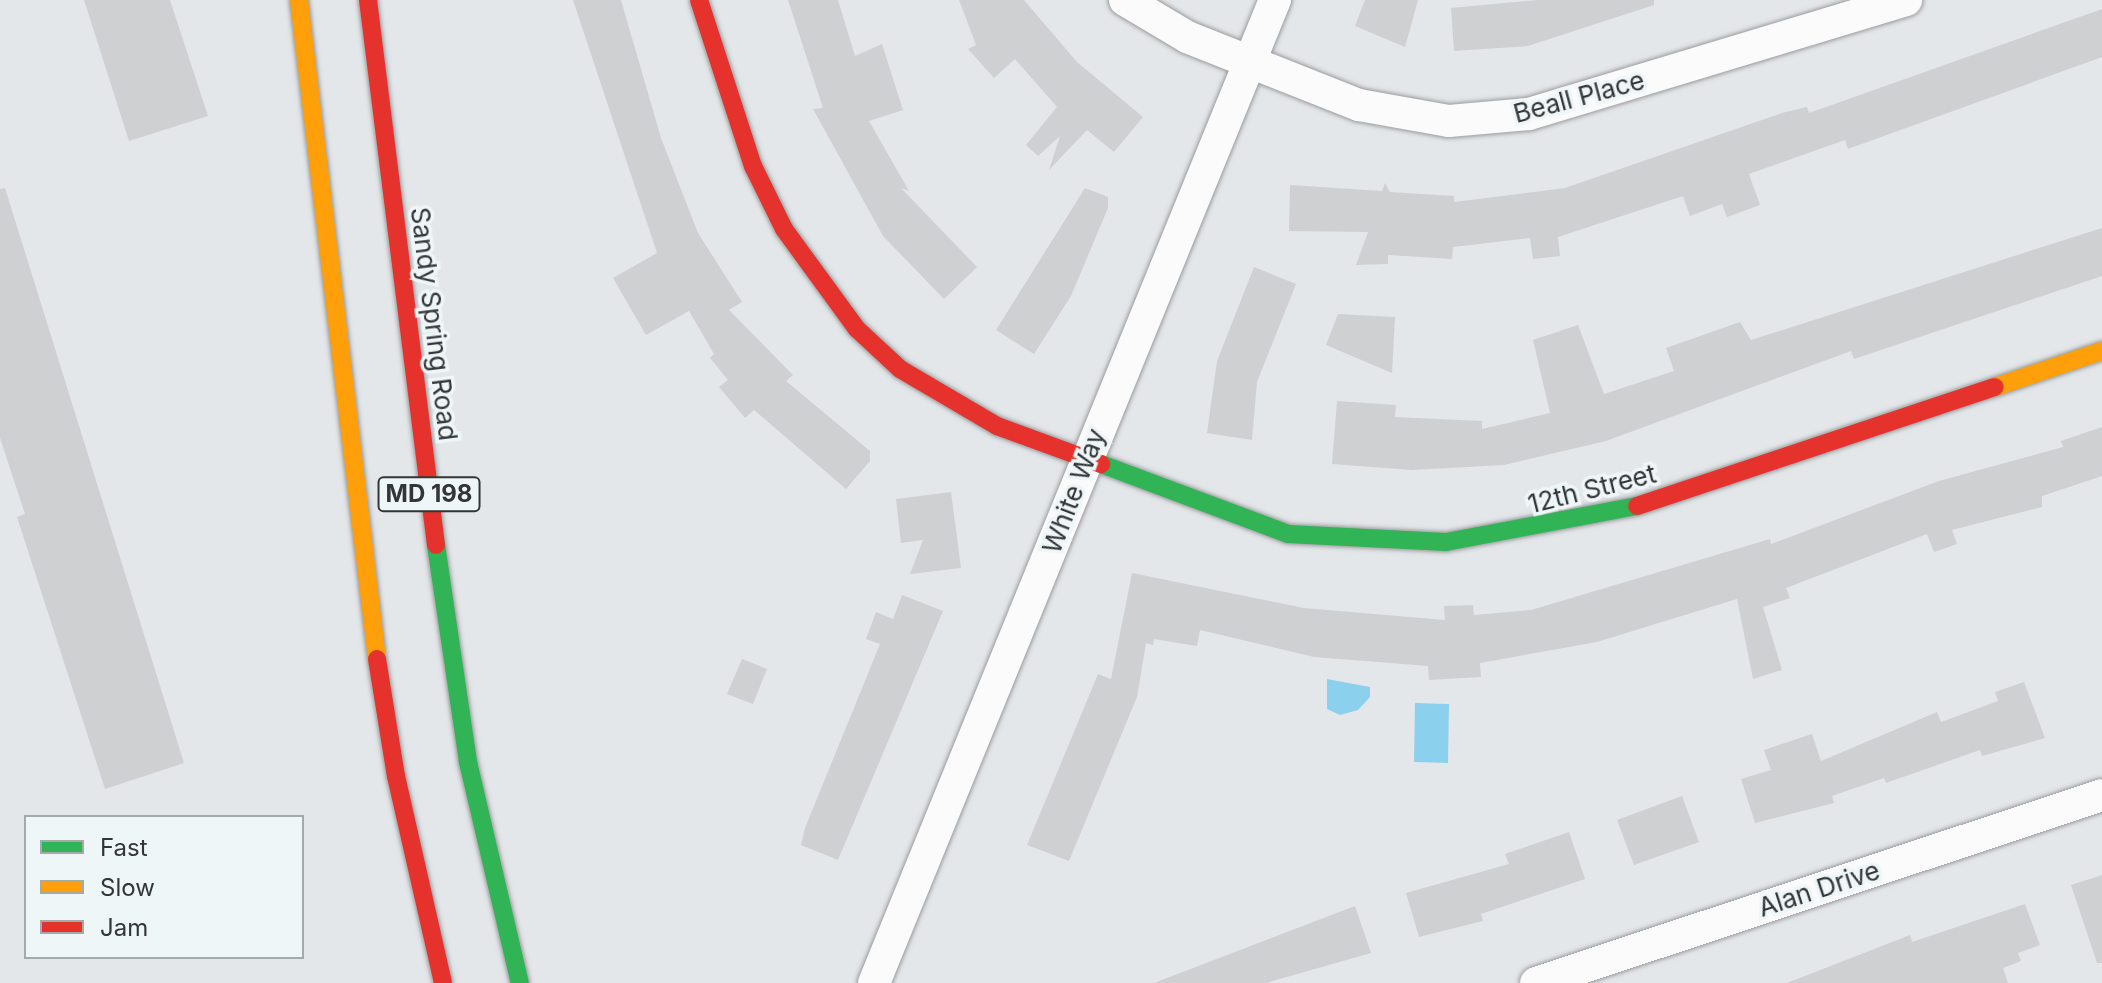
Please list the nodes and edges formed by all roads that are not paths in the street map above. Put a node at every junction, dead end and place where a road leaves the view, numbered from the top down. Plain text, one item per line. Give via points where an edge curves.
1 (299, 0) edge
2 (368, 0) edge
3 (699, 0) edge
4 (1125, 0) edge
5 (1275, 0) edge
6 (1906, 0) edge
7 (1251, 61) junction
8 (2102, 351) edge
9 (1085, 461) junction
10 (2102, 795) edge
11 (443, 983) edge
12 (520, 983) edge
13 (874, 983) edge
14 (1536, 983) edge

1 - 11 main road, MD 198 via 364,577 396,776
2 - 12 main road, Sandy Spring Road / MD 198 via 446,627 468,762
3 - 9 main road, 12th Street via 753,166 809,267 857,329 900,369 956,405
4 - 7 street, Beall Place via 1187,37
5 - 7 street, White Way
6 - 7 street, Beall Place via 1588,98 1483,119 1407,118
7 - 9 street, White Way
8 - 9 main road, 12th Street via 1638,506 1511,536 1400,543 1288,534
9 - 13 street, White Way
10 - 14 street, Alan Drive

